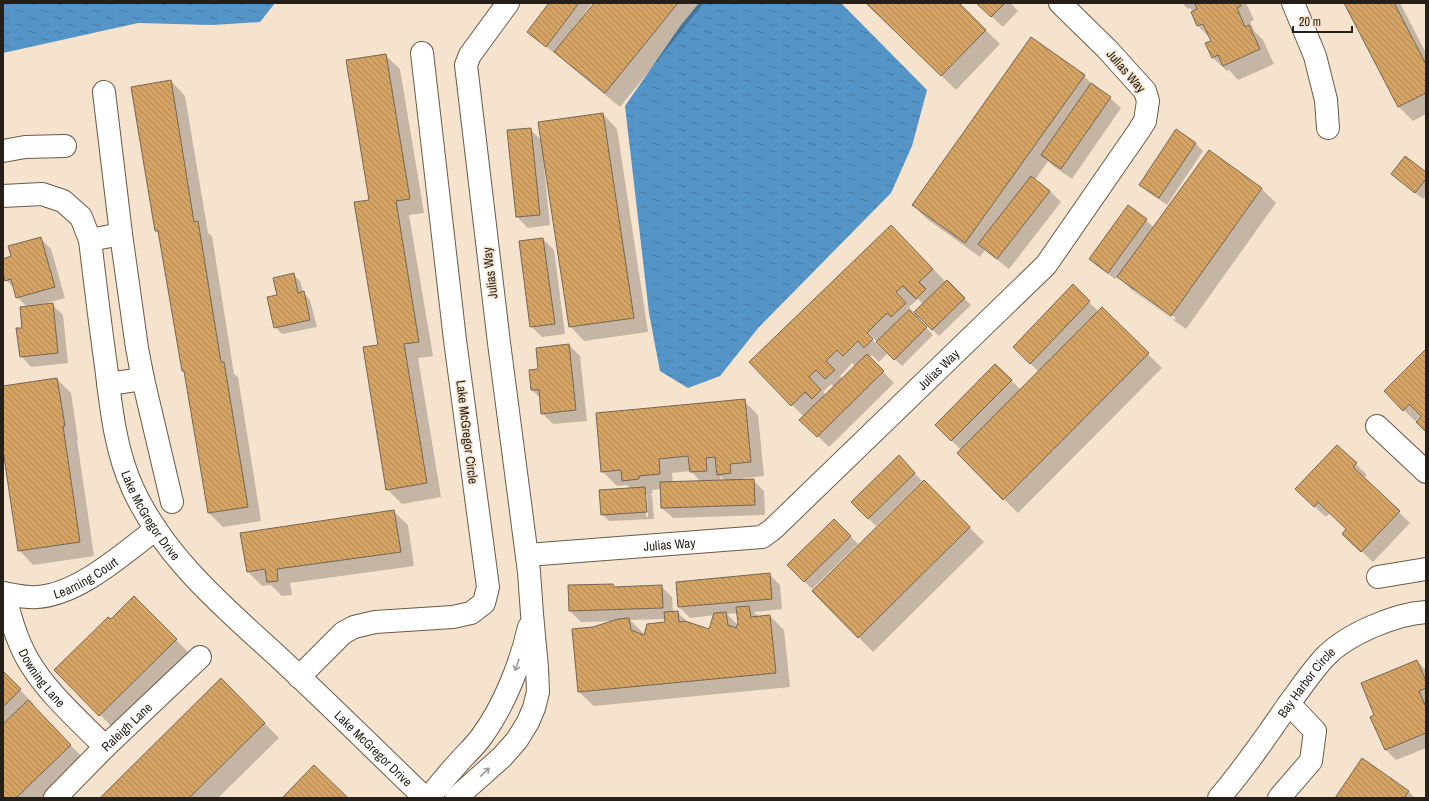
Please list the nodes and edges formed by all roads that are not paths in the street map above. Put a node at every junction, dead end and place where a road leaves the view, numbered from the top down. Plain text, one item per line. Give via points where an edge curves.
1 (508, 3) edge
2 (1060, 3) edge
3 (1293, 3) edge
4 (422, 53) dead end
5 (104, 92) dead end
6 (1328, 128) dead end
7 (65, 146) dead end
8 (3, 152) edge
9 (3, 196) edge
10 (121, 234) junction
11 (90, 240) junction
12 (143, 379) junction
13 (108, 384) junction
14 (1377, 426) dead end
15 (1426, 472) edge
16 (172, 502) dead end
17 (156, 529) junction
18 (527, 555) junction
19 (1426, 569) edge
20 (1378, 577) dead end
21 (3, 593) edge
22 (1426, 612) edge
23 (532, 614) junction
24 (200, 657) dead end
25 (299, 677) junction
26 (1289, 704) junction
27 (105, 747) junction
28 (55, 798) edge
29 (425, 798) edge
30 (428, 798) edge
31 (456, 798) edge
32 (1219, 798) edge
33 (1279, 798) edge

1 - 18 street, Julias Way via 470,55 466,65
2 - 18 street, Julias Way via 1145,91 1148,101 1145,120 1138,132 1046,265 762,537
3 - 6 street via 1316,56 1326,100
4 - 25 street, Lake McGregor Circle via 455,340 488,587 484,603 471,613 453,617 374,622 354,627 344,633
5 - 10 street
7 - 8 street via 25,147
9 - 11 street, Lake McGregor Drive via 42,194 64,201 81,217
10 - 11 street
10 - 12 street
11 - 13 street, Lake McGregor Drive
12 - 13 street
12 - 16 street
13 - 17 street, Lake McGregor Drive via 113,422 124,468
14 - 15 street
17 - 21 street, Learning Court via 80,584 59,593 36,597
17 - 25 street, Lake McGregor Drive via 200,584
18 - 23 street, Julias Way
19 - 20 street
21 - 27 street, Downing Lane via 27,660 53,694
22 - 26 street, Bay Harbor Circle via 1398,616 1344,641 1325,656
23 -> 30 street, Julias Way via 512,680 494,719
31 -> 23 street, Julias Way via 517,740 534,708 538,692 538,674
24 - 27 street, Raleigh Lane
25 - 29 street, Lake McGregor Drive
26 - 32 street, Bay Harbor Circle
26 - 33 street via 1315,731 1311,761
27 - 28 street, Raleigh Lane

